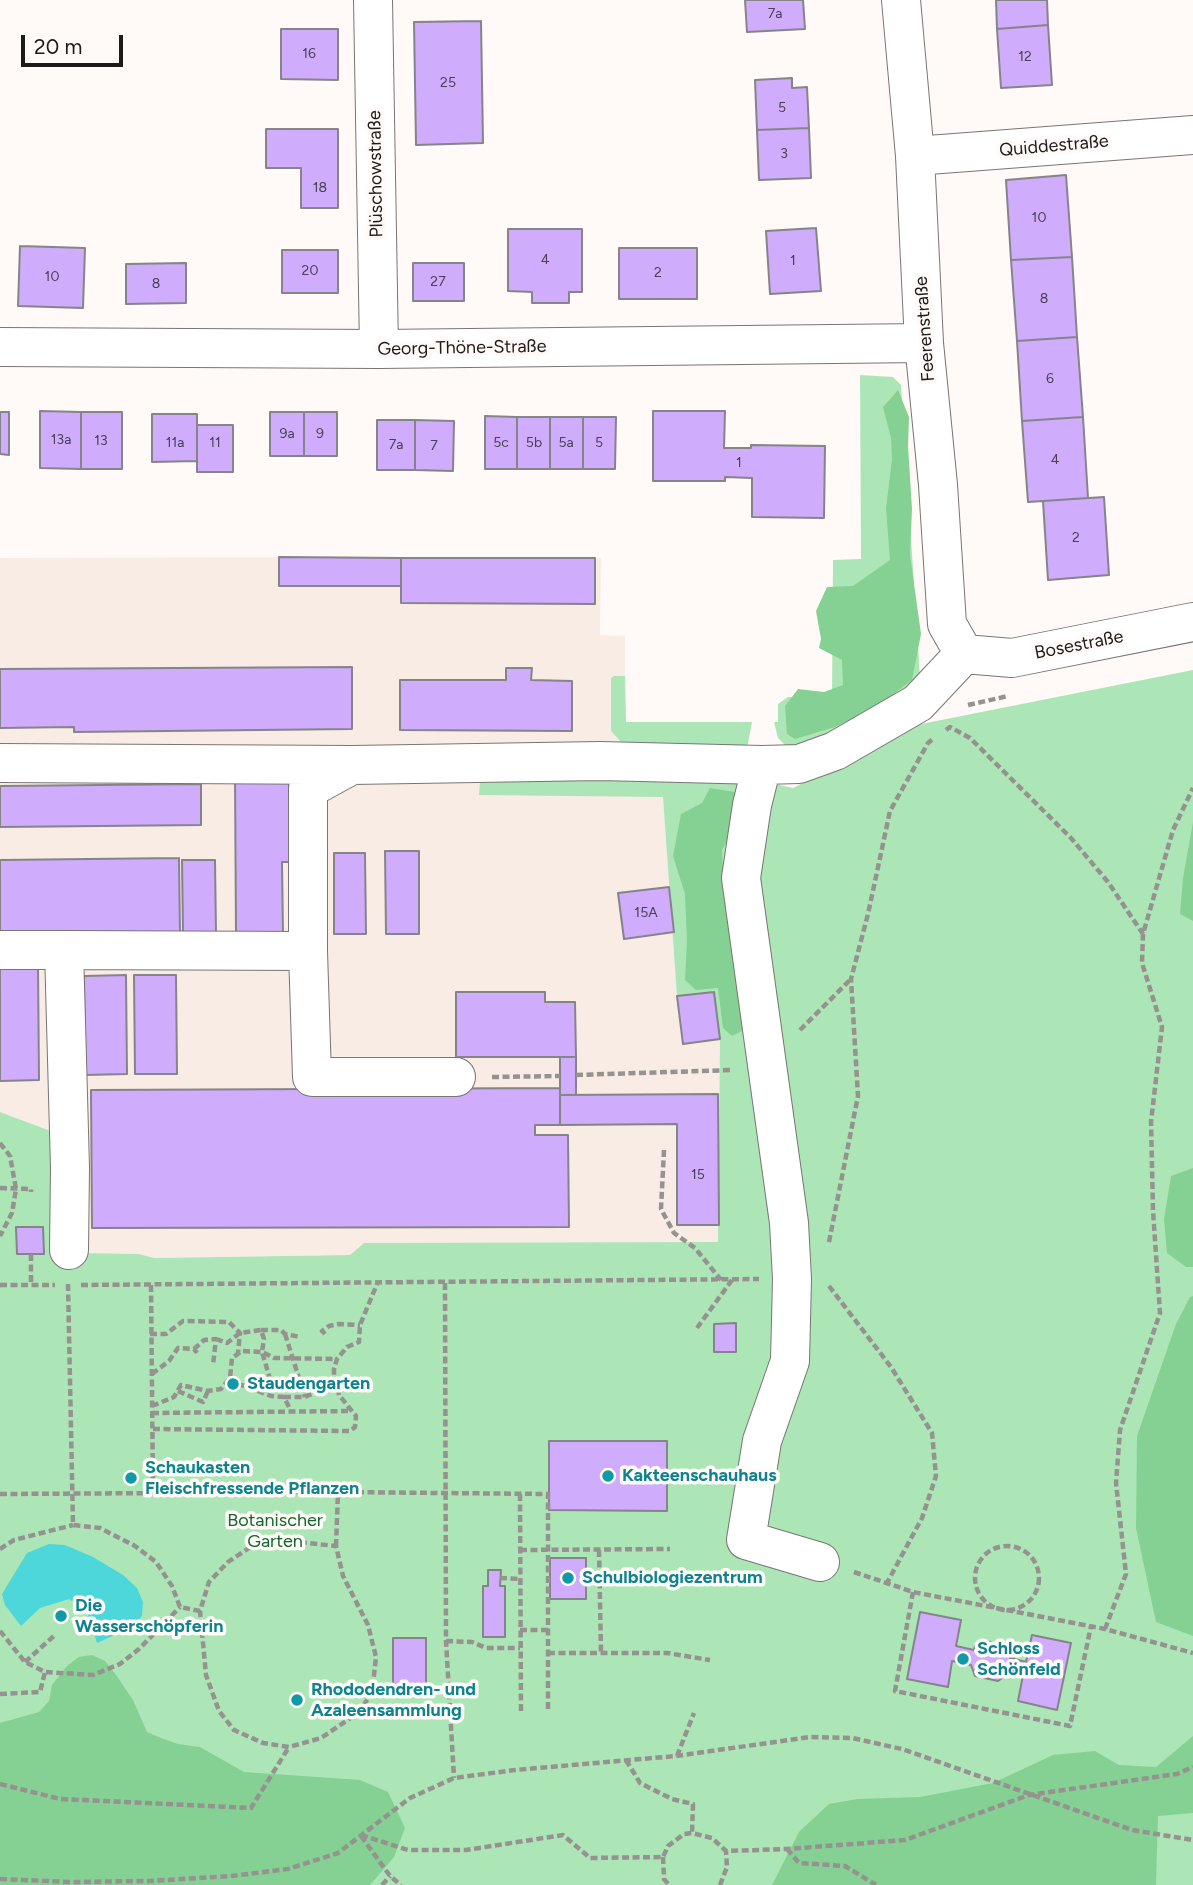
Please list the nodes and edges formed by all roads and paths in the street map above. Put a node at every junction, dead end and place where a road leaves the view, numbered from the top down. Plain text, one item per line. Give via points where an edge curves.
1 (373, 0) edge
2 (901, 0) edge
3 (1193, 135) edge
4 (915, 156) junction
5 (924, 343) junction
6 (0, 347) edge
7 (379, 349) junction
8 (1193, 622) edge
9 (964, 654) junction
10 (0, 763) edge
11 (352, 765) junction
12 (762, 765) junction
13 (1193, 788) edge
14 (1143, 934) junction
15 (0, 950) edge
16 (64, 950) junction
17 (308, 951) junction
18 (851, 979) junction
19 (767, 1069) junction
20 (576, 1075) dead end
21 (561, 1076) dead end
22 (456, 1077) joint
23 (0, 1143) edge
24 (664, 1150) dead end
25 (0, 1188) edge
26 (16, 1189) junction
27 (31, 1201) dead end
28 (0, 1236) edge
29 (827, 1251) dead end
30 (31, 1254) dead end
31 (68, 1268) junction
32 (807, 1278) junction
33 (732, 1279) junction
34 (721, 1280) junction
35 (445, 1283) junction
36 (377, 1284) junction
37 (0, 1285) edge
38 (31, 1285) junction
39 (151, 1285) junction
40 (360, 1325) junction
41 (697, 1328) dead end
42 (261, 1330) junction
43 (240, 1333) junction
44 (150, 1334) junction
45 (285, 1334) junction
46 (325, 1334) dead end
47 (300, 1337) dead end
48 (216, 1339) junction
49 (262, 1352) junction
50 (238, 1354) junction
51 (293, 1358) junction
52 (337, 1359) junction
53 (213, 1365) dead end
54 (151, 1375) junction
55 (228, 1380) junction
56 (335, 1383) junction
57 (178, 1391) junction
58 (208, 1391) junction
59 (271, 1396) junction
60 (284, 1397) junction
61 (305, 1397) junction
62 (203, 1402) junction
63 (152, 1406) junction
64 (199, 1411) junction
65 (290, 1411) junction
66 (350, 1411) junction
67 (152, 1412) junction
68 (153, 1429) junction
69 (153, 1492) junction
70 (338, 1492) junction
71 (446, 1493) junction
72 (0, 1494) edge
73 (74, 1494) junction
74 (520, 1494) junction
75 (73, 1524) junction
76 (336, 1546) junction
77 (0, 1549) edge
78 (670, 1549) dead end
79 (520, 1550) junction
80 (548, 1550) junction
81 (599, 1550) junction
82 (820, 1562) joint
83 (500, 1578) dead end
84 (520, 1578) junction
85 (887, 1583) junction
86 (913, 1592) junction
87 (180, 1607) junction
88 (1000, 1609) junction
89 (200, 1611) junction
90 (1091, 1626) junction
91 (1105, 1629) junction
92 (520, 1630) junction
93 (548, 1630) junction
94 (0, 1631) edge
95 (55, 1635) dead end
96 (446, 1641) junction
97 (520, 1648) junction
98 (601, 1652) junction
99 (548, 1653) junction
100 (1193, 1653) edge
101 (710, 1660) dead end
102 (24, 1662) junction
103 (45, 1672) junction
104 (0, 1694) edge
105 (548, 1710) dead end
106 (521, 1711) dead end
107 (694, 1713) dead end
108 (289, 1747) junction
109 (676, 1756) junction
110 (626, 1760) junction
111 (1193, 1767) edge
112 (454, 1778) junction
113 (0, 1784) edge
114 (1029, 1795) junction
115 (692, 1833) junction
116 (360, 1835) junction
117 (1193, 1840) edge
118 (787, 1849) junction
119 (726, 1852) junction
120 (663, 1857) junction
121 (390, 1876) junction
122 (0, 1879) edge
123 (382, 1885) edge
124 (401, 1885) edge
125 (669, 1885) edge
126 (720, 1885) edge
127 (876, 1885) edge

1 - 7 street, Plüschowstraße
2 - 4 street, Feerenstraße
3 - 4 street, Quiddestraße
4 - 5 street, Feerenstraße
5 - 7 street, Georg-Thöne-Straße
5 - 9 street, Feerenstraße via 947,624
6 - 7 street, Georg-Thöne-Straße
8 - 9 street, Bosestraße via 1012,658
9 - 12 street via 918,703 835,751 799,764
10 - 11 street
11 - 12 street via 600,761
11 - 17 street via 307,789
12 - 19 street via 741,878
13 - 14 path via 1173,830
14 - 18 path via 1071,838 970,738 950,727 928,743 890,811
14 - 91 path via 1142,963 1162,1027 1151,1122 1160,1313 1120,1430 1116,1483 1126,1574
15 - 16 street
16 - 17 street
16 - 31 street
17 - 22 street via 312,1077
18 - 19 path
18 - 29 path via 858,1096
19 - 20 path
19 - 32 street via 789,1223
21 - 22 path
23 - 26 path via 10,1156
24 - 34 path via 661,1209 674,1233 695,1248
25 - 26 path
26 - 27 path via 31,1189
26 - 28 path via 12,1213
30 - 38 path
31 - 38 path
31 - 39 path
31 - 73 path
32 - 33 path
32 - 82 street via 790,1361 762,1441 742,1552
32 - 85 path via 891,1367 932,1433 936,1476 922,1518
33 - 34 path
33 - 41 path
34 - 35 path
35 - 36 path
35 - 71 path
36 - 39 path
36 - 40 path
37 - 38 path
39 - 44 path
40 - 46 path via 329,1326 322,1331
40 - 52 path via 359,1342
42 - 43 path
42 - 45 path
42 - 49 path
43 - 44 path via 229,1322 214,1320 183,1321 166,1334
43 - 48 path via 228,1343
43 - 50 path
44 - 54 path
45 - 47 path
45 - 51 path
48 - 53 path
48 - 54 path via 204,1340 195,1351 178,1348
49 - 50 path
49 - 51 path via 274,1358
49 - 59 path
50 - 55 path via 232,1358
51 - 52 path
51 - 61 path
52 - 56 path
54 - 63 path
55 - 58 path via 221,1389
55 - 59 path
56 - 61 path
56 - 66 path
57 - 58 path via 181,1385
57 - 62 path
57 - 63 path
58 - 62 path
59 - 60 path
60 - 61 path
60 - 65 path
62 - 64 path
63 - 67 path
64 - 65 path
64 - 67 path
65 - 66 path
66 - 68 path via 356,1416 350,1430
67 - 68 path
68 - 69 path
69 - 70 path
69 - 73 path
70 - 71 path
70 - 76 path
71 - 74 path
71 - 96 path
72 - 73 path
73 - 75 path
74 - 79 path
74 - 80 path via 548,1494
75 - 77 path via 14,1540
75 - 87 path via 100,1528 146,1554 172,1586
76 - 89 path via 279,1540 248,1548 209,1583
76 - 108 path via 343,1576 368,1625 376,1657 372,1693 358,1713 321,1738
78 - 81 path
79 - 80 path
79 - 84 path
80 - 81 path
80 - 93 path
81 - 98 path
82 - 85 path
83 - 84 path
84 - 92 path
85 - 86 path
86 - 88 path
86 - 90 path via 895,1691 1070,1726
87 - 89 path
87 - 103 path via 120,1664 93,1675
88 - 88 path via 1017,1609 1031,1599 1039,1584 1038,1567 1028,1553 1013,1546 996,1547 982,1557 975,1572 976,1588 985,1602
88 - 90 path
89 - 108 path via 206,1675 219,1711 234,1730 263,1743
90 - 91 path
91 - 100 path
92 - 93 path
92 - 97 path
93 - 99 path
94 - 102 path
95 - 102 path
96 - 97 path
96 - 112 path
97 - 106 path
98 - 99 path
98 - 101 path via 667,1653
99 - 105 path
102 - 103 path
103 - 104 path via 40,1692
107 - 109 path
108 - 113 path via 251,1808 60,1799
109 - 110 path
109 - 114 path via 810,1737 852,1738 925,1756
110 - 112 path
110 - 115 path via 640,1783 694,1804
111 - 114 path via 1177,1774
112 - 116 path via 410,1798
114 - 117 path via 1132,1830
114 - 118 path via 905,1840
115 - 119 path via 712,1838
115 - 120 path via 668,1846
116 - 120 path via 408,1850 466,1850 563,1835 590,1858
116 - 121 path
116 - 122 path via 338,1853 288,1869 231,1876 71,1882
118 - 119 path
118 - 127 path via 799,1863 845,1866
119 - 126 path via 727,1867
120 - 125 path
121 - 123 path
121 - 124 path

